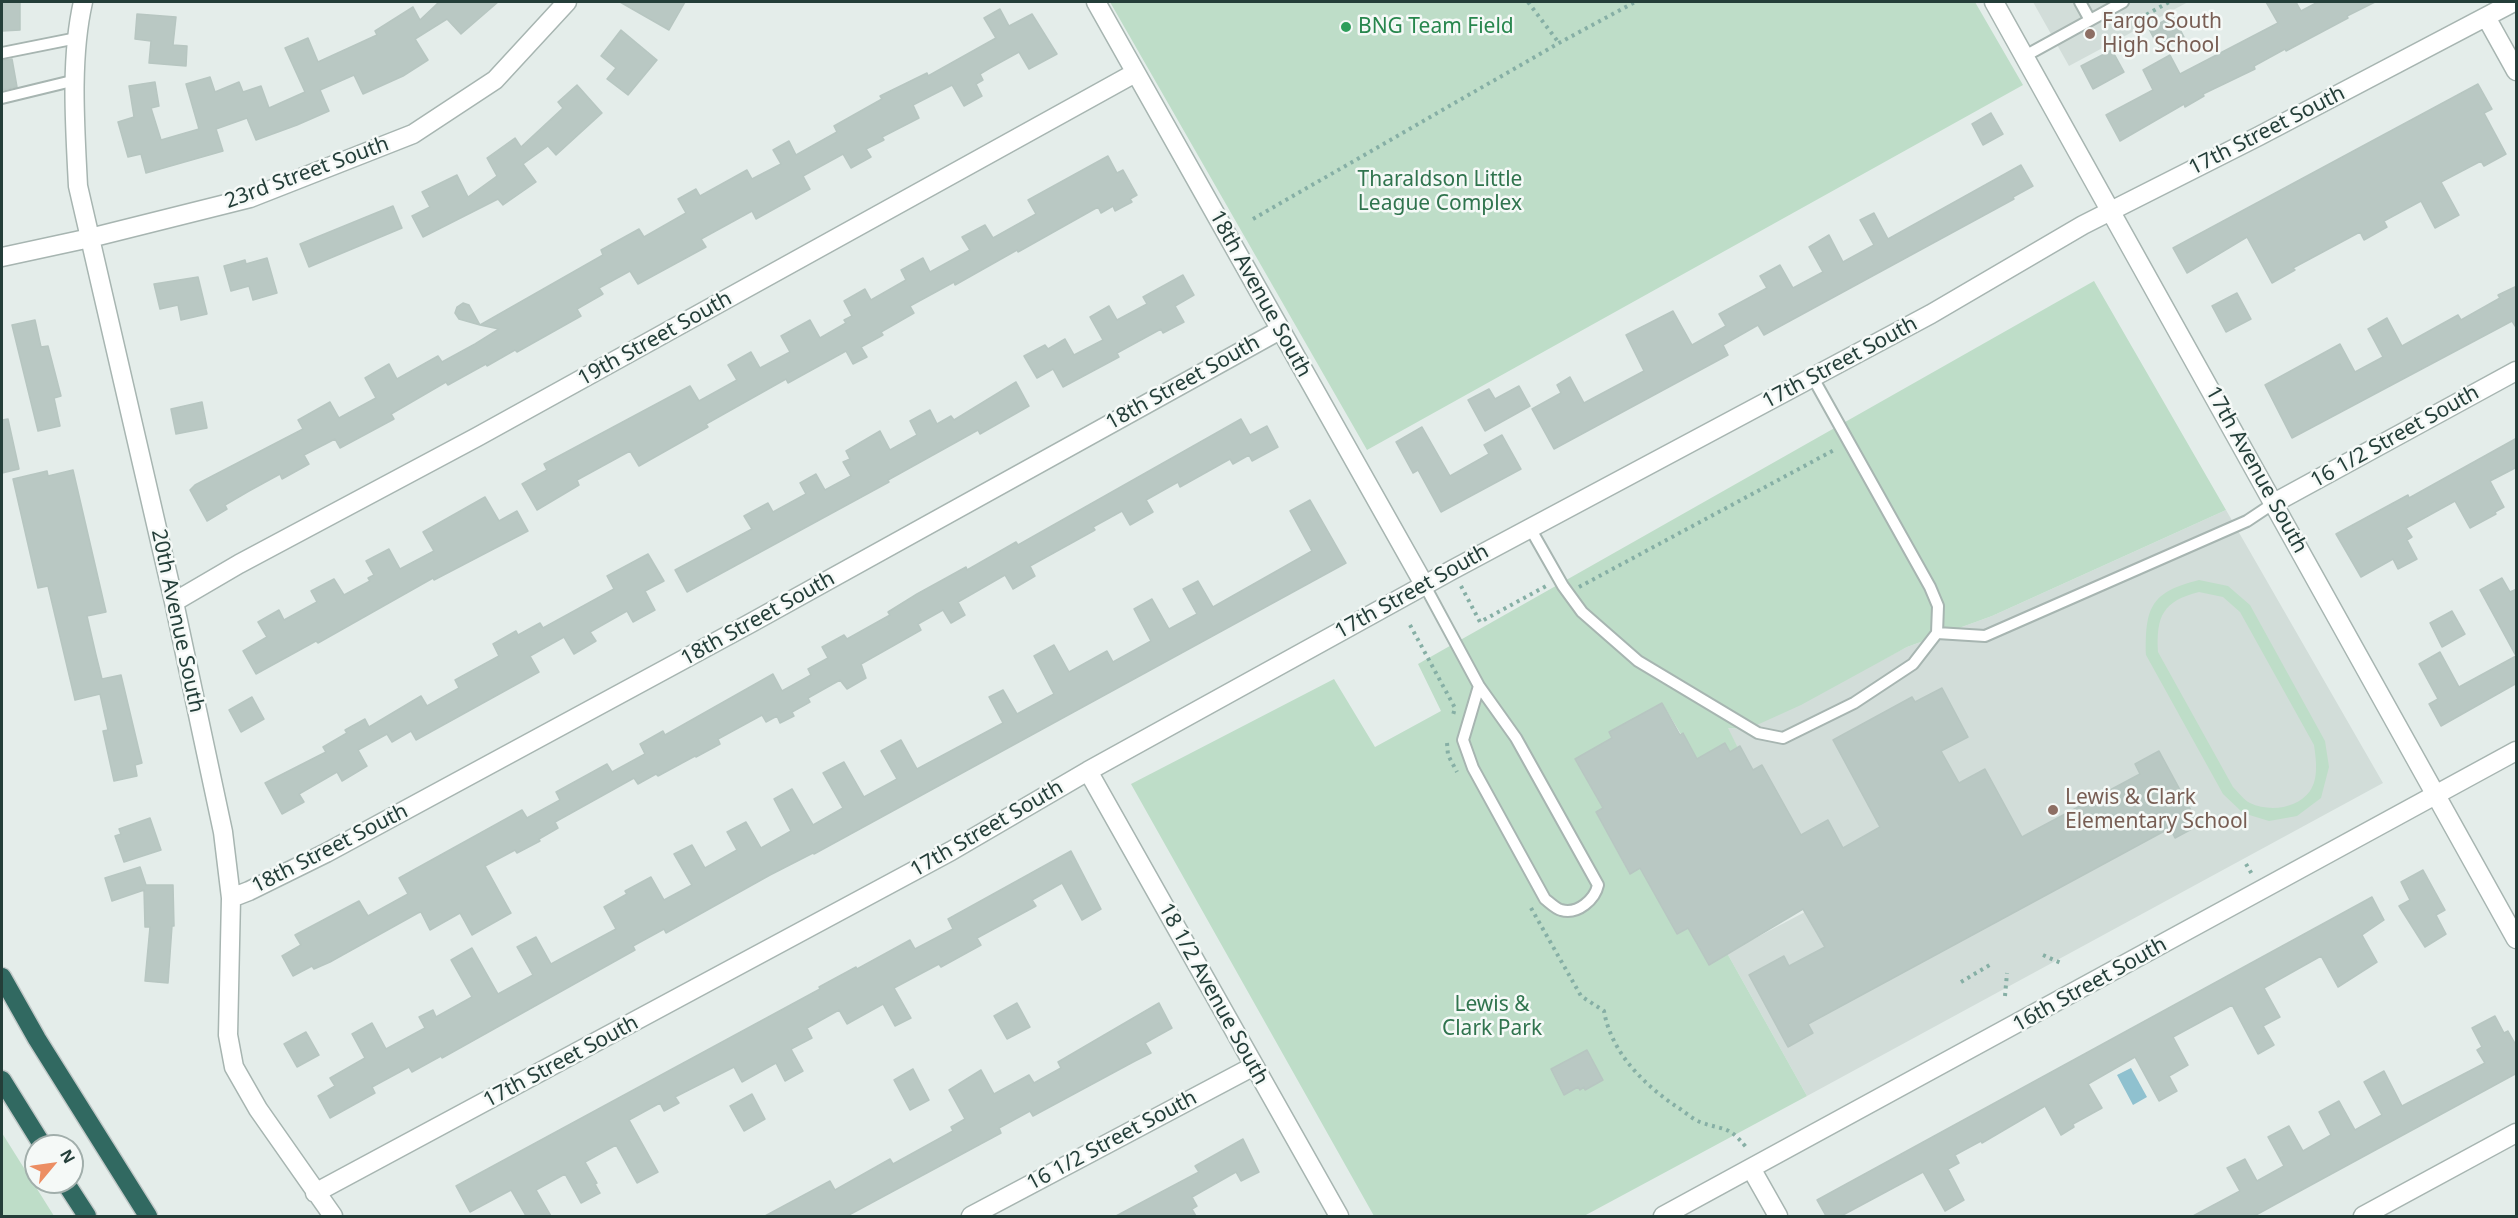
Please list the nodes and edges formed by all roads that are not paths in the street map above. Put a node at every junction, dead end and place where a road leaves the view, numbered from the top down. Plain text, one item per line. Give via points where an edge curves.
1 (83, 2) edge
2 (567, 2) edge
3 (1096, 2) edge
4 (1994, 2) edge
5 (2080, 2) edge
6 (2122, 2) edge
7 (2514, 2) edge
8 (2486, 17) junction
9 (2090, 20) junction
10 (77, 38) junction
11 (2, 53) edge
12 (2025, 56) junction
13 (2517, 71) edge
14 (1136, 74) junction
15 (76, 80) junction
16 (2, 98) edge
17 (2112, 210) junction
18 (90, 238) junction
19 (2, 257) edge
20 (1280, 330) junction
21 (2517, 371) edge
22 (1813, 378) junction
23 (2274, 503) junction
24 (1530, 528) junction
25 (1425, 586) junction
26 (174, 602) junction
27 (1937, 633) junction
28 (1479, 686) junction
29 (2517, 751) edge
30 (1088, 771) junction
31 (2436, 796) junction
32 (231, 898) junction
33 (2517, 939) edge
34 (2, 977) edge
35 (1254, 1066) junction
36 (2, 1080) edge
37 (2517, 1133) edge
38 (36, 1134) edge
39 (1752, 1170) junction
40 (315, 1193) junction
41 (73, 1194) edge
42 (87, 1216) edge
43 (148, 1216) edge
44 (333, 1216) edge
45 (971, 1216) edge
46 (1339, 1216) edge
47 (1663, 1216) edge
48 (1778, 1216) edge
49 (2363, 1216) edge

1 - 10 street, 20th Avenue South
2 - 18 street, 23rd Street South via 495,80 412,134 250,198
3 - 14 street, 18th Avenue South
4 - 12 street, 17th Avenue South
5 - 9 lane
6 - 9 lane
7 - 8 street, 17th Street South
8 - 13 street
8 - 17 street, 17th Street South
9 - 12 lane
10 - 11 lane
10 - 15 street, 20th Avenue South
12 - 17 street, 17th Avenue South
14 - 20 street, 18th Avenue South
14 - 26 street, 19th Street South
15 - 16 lane
15 - 18 street, 20th Avenue South via 78,186
17 - 22 street, 17th Street South
17 - 23 street, 17th Avenue South
18 - 19 street, 23rd Street South
18 - 26 street, 20th Avenue South
20 - 25 street, 18th Avenue South
20 - 32 street, 18th Street South via 327,853
21 - 23 street, 16 1/2 Street South
22 - 24 street, 17th Street South
22 - 27 lane via 1930,587 1938,606
23 - 27 lane via 2247,520 1985,636
23 - 31 street, 17th Avenue South
24 - 25 street, 17th Street South
24 - 27 lane via 1582,612 1638,661 1758,733 1783,738 1854,704 1913,664
25 - 28 lane
25 - 30 street, 17th Street South
26 - 32 street, 20th Avenue South via 223,832
28 - 28 lane via 1516,738 1598,885 1596,895 1573,910 1561,910 1545,899 1473,768 1463,740
29 - 31 street, 16th Street South
30 - 35 street, 18 1/2 Avenue South
30 - 40 street, 17th Street South via 951,851
31 - 33 street, 17th Avenue South
31 - 39 street, 16th Street South
32 - 40 street, 20th Avenue South via 228,1035 234,1067
34 - 43 highway
35 - 45 street, 16 1/2 Street South
35 - 46 street, 18 1/2 Avenue South
36 - 38 highway
37 - 49 street
39 - 47 street, 16th Street South
39 - 48 street
40 - 44 street, 20th Avenue South
41 - 42 highway

